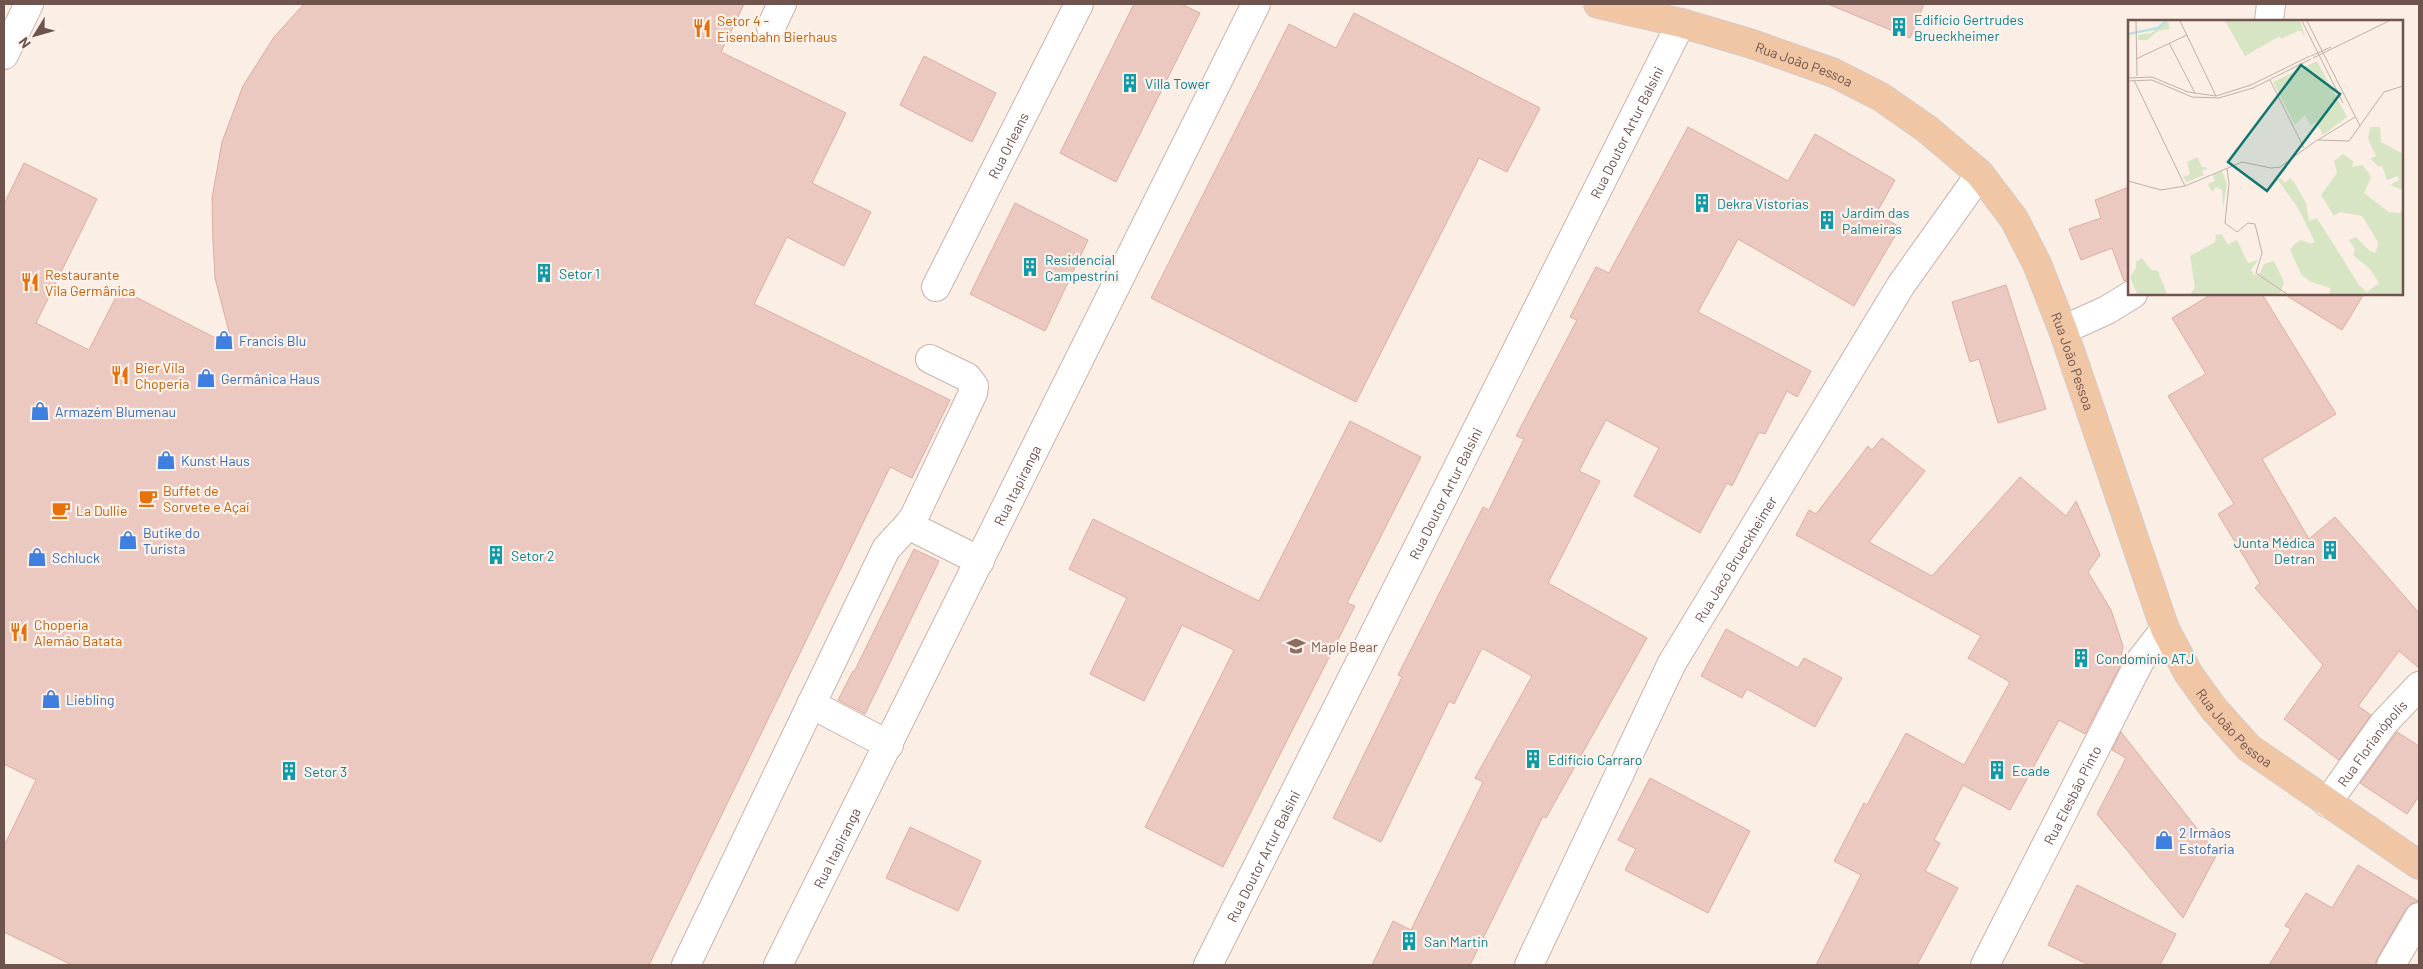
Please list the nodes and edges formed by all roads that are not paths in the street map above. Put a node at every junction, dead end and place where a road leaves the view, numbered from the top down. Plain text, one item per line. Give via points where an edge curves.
1 (29, 4) edge
2 (1079, 4) edge
3 (1256, 4) edge
4 (1598, 4) edge
5 (2271, 4) edge
6 (2269, 20) edge
7 (1681, 23) junction
8 (4, 54) edge
9 (1980, 174) junction
10 (936, 286) dead end
11 (2131, 295) edge
12 (2063, 330) junction
13 (930, 359) dead end
14 (908, 525) junction
15 (980, 561) junction
16 (2165, 629) junction
17 (2419, 686) edge
18 (810, 704) junction
19 (889, 745) junction
20 (2327, 803) junction
21 (2419, 864) edge
22 (2419, 917) edge
23 (686, 965) edge
24 (778, 965) edge
25 (1208, 965) edge
26 (1529, 965) edge
27 (1985, 965) edge
28 (2391, 965) edge

1 - 8 street
2 - 10 street, Rua Orleans
3 - 15 street, Rua Itapiranga
4 - 7 main road, Rua João Pessoa
5 - 6 street
7 - 9 main road, Rua João Pessoa via 1834,73 1881,97 1927,129
7 - 25 street, Rua Doutor Artur Balsini
9 - 12 main road, Rua João Pessoa via 2014,220 2038,264
9 - 26 street, Rua Jacó Brueckheimer via 1901,285 1672,663
11 - 12 street
12 - 16 main road, Rua João Pessoa
13 - 14 street via 967,377 974,386
14 - 15 street
14 - 18 street via 886,549
15 - 19 street, Rua Itapiranga
16 - 20 main road, Rua João Pessoa via 2188,673 2214,709 2250,748
16 - 27 street, Rua Elesbão Pinto via 2140,661
17 - 20 street, Rua Florianópolis via 2384,723
18 - 19 street
18 - 23 street
19 - 24 street, Rua Itapiranga
20 - 21 main road, Rua João Pessoa
22 - 28 street

